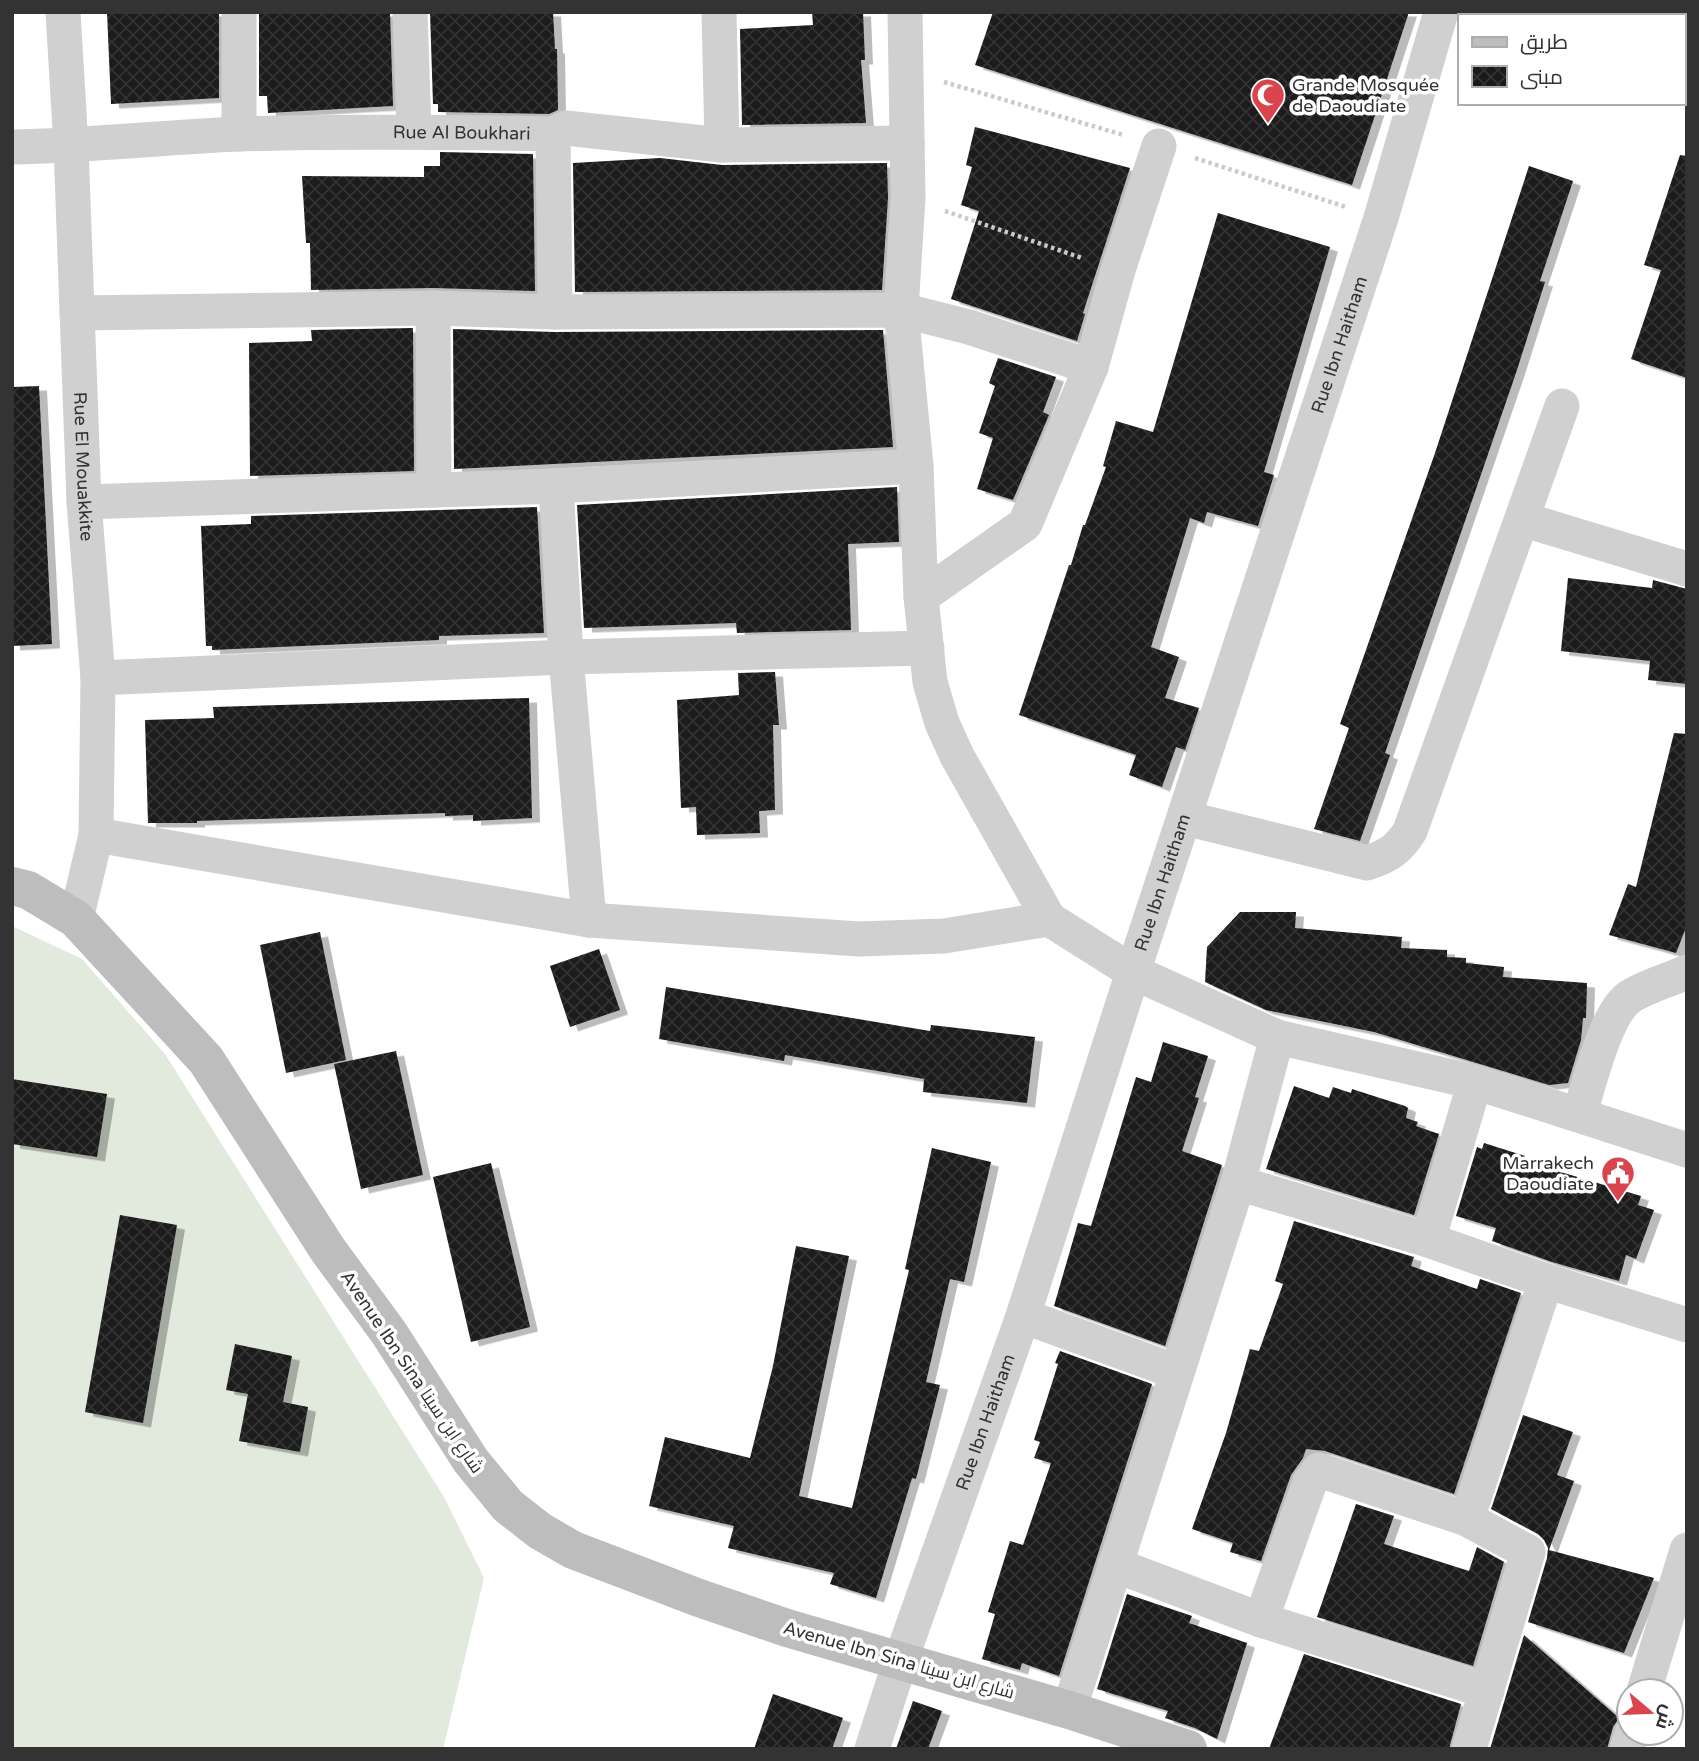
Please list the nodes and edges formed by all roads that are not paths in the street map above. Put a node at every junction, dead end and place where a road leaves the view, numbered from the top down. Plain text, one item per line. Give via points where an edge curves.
1 (63, 12) edge
2 (239, 12) edge
3 (410, 12) edge
4 (719, 12) edge
5 (905, 12) edge
6 (1441, 12) edge
7 (414, 132) junction
8 (239, 134) junction
9 (553, 134) junction
10 (907, 142) junction
11 (722, 145) junction
12 (71, 146) junction
13 (1159, 146) dead end
14 (12, 147) edge
15 (433, 308) junction
16 (901, 310) junction
17 (555, 312) junction
18 (77, 313) junction
19 (1091, 367) junction
20 (1562, 405) dead end
21 (916, 466) junction
22 (556, 486) junction
23 (434, 490) junction
24 (84, 502) junction
25 (1522, 519) junction
26 (1687, 569) edge
27 (921, 597) junction
28 (927, 648) junction
29 (566, 657) junction
30 (98, 678) junction
31 (1185, 818) junction
32 (96, 835) junction
33 (12, 886) edge
34 (76, 919) junction
35 (1049, 919) junction
36 (589, 920) junction
37 (1133, 972) junction
38 (1687, 972) edge
39 (1277, 1037) junction
40 (1475, 1082) junction
41 (1579, 1115) junction
42 (1687, 1150) edge
43 (1238, 1182) junction
44 (1428, 1240) junction
45 (1546, 1281) junction
46 (1023, 1316) junction
47 (1687, 1325) edge
48 (1178, 1372) junction
49 (1467, 1519) junction
50 (1687, 1550) edge
51 (1115, 1565) junction
52 (1261, 1620) junction
53 (900, 1662) junction
54 (1648, 1677) edge
55 (1487, 1691) junction
56 (1069, 1710) junction
57 (872, 1749) edge
58 (1188, 1749) edge
59 (1469, 1749) edge

1 - 12 street, Rue El Mouakkite
2 - 8 street
3 - 7 street
4 - 11 street
5 - 10 street
6 - 31 street, Rue Ibn Haitham via 1381,218
7 - 8 street, Rue Al Boukhari
7 - 9 street, Rue Al Boukhari
8 - 12 street, Rue Al Boukhari
9 - 11 street, Rue Al Boukhari via 566,128
9 - 17 street
10 - 11 street, Rue Al Boukhari
10 - 16 street
12 - 14 street, Rue Al Boukhari
12 - 18 street, Rue El Mouakkite
13 - 19 street
15 - 17 street
15 - 18 street
15 - 23 street
16 - 17 street
16 - 19 street
16 - 21 street
18 - 24 street, Rue El Mouakkite
19 - 27 street via 1025,524
20 - 25 street
21 - 22 street
21 - 27 street
22 - 23 street
22 - 29 street
23 - 24 street
24 - 30 street, Rue El Mouakkite
25 - 26 street
25 - 31 street via 1410,831 1401,845 1388,856 1367,863
27 - 28 street
28 - 29 street
28 - 35 street via 930,682 942,723
29 - 30 street
29 - 36 street
30 - 32 street, Rue El Mouakkite
31 - 37 street, Rue Ibn Haitham
32 - 34 street, Rue El Mouakkite
32 - 36 street
33 - 34 street, Avenue Ibn Sina شارع ابن سينا via 28,890
34 - 53 street, Avenue Ibn Sina شارع ابن سينا via 206,1060 328,1250 390,1334 456,1441 508,1506 573,1550 699,1598
35 - 36 street via 944,936 859,939
35 - 37 street
37 - 39 street
37 - 46 street, Rue Ibn Haitham
38 - 41 street via 1630,997 1618,1010
39 - 40 street
39 - 43 street
40 - 41 street
40 - 44 street
41 - 42 street
43 - 44 street
43 - 48 street
44 - 45 street
45 - 47 street
45 - 49 street
46 - 48 street
46 - 53 street, Rue Ibn Haitham
48 - 51 street
49 - 52 street via 1319,1470 1310,1482
49 - 55 street via 1528,1552
50 - 54 street
51 - 52 street
51 - 56 street
52 - 55 street
53 - 56 street, Avenue Ibn Sina شارع ابن سينا
53 - 57 street, Rue Ibn Haitham
55 - 59 street
56 - 58 street, Avenue Ibn Sina شارع ابن سينا

